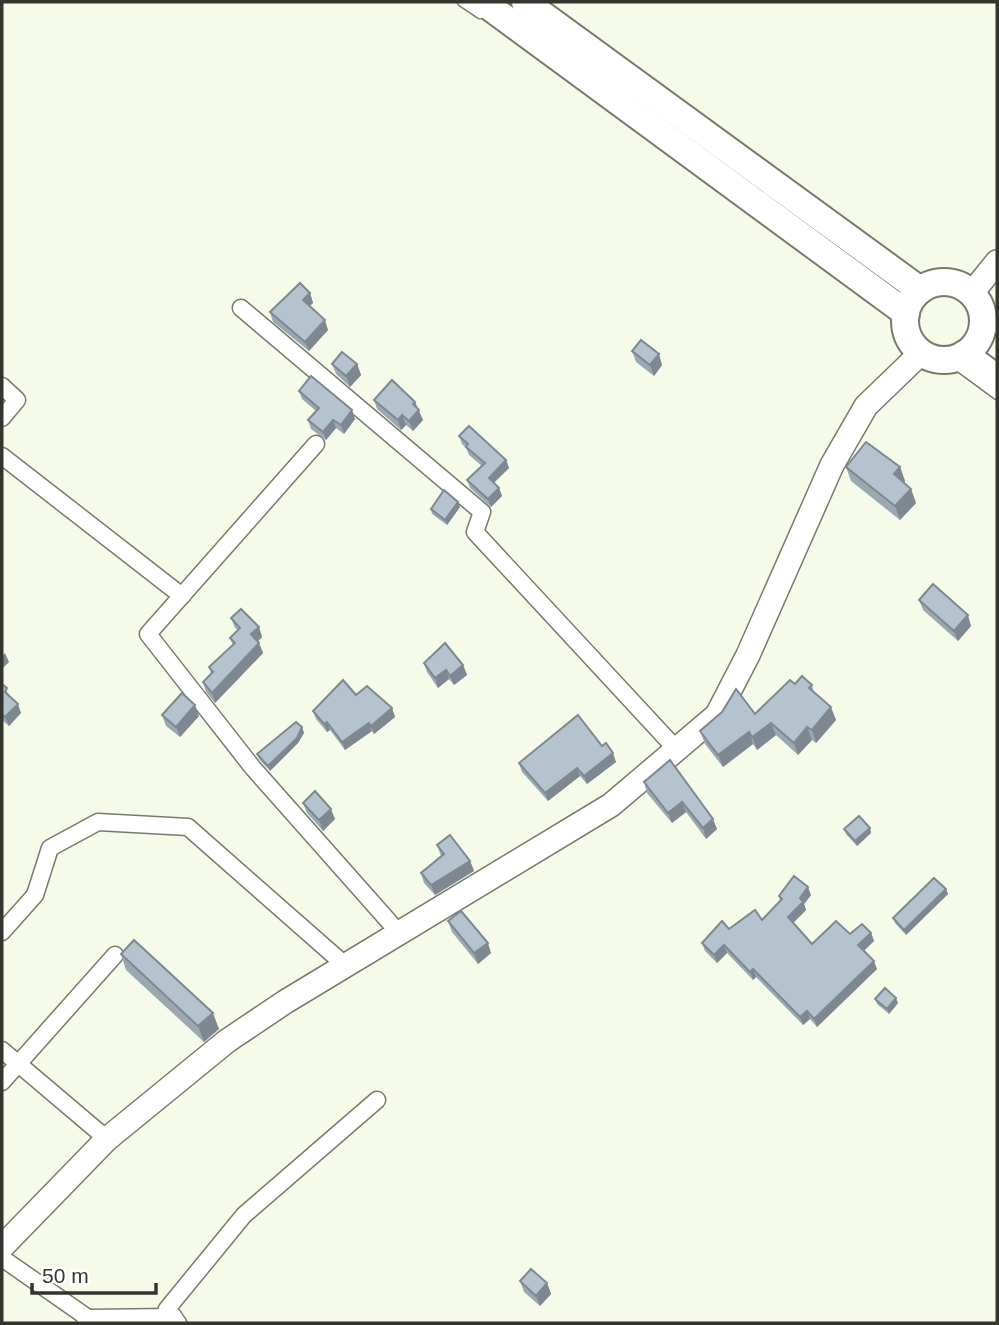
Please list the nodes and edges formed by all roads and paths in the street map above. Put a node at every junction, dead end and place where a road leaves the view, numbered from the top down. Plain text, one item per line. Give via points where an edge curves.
1 (462, 2) edge
2 (525, 2) edge
3 (484, 10) edge
4 (997, 262) edge
5 (925, 283) junction
6 (971, 294) junction
7 (241, 308) dead end
8 (902, 319) junction
9 (978, 341) edge
10 (922, 352) junction
11 (997, 378) edge
12 (2, 386) edge
13 (997, 395) edge
14 (2, 418) edge
15 (316, 444) dead end
16 (2, 456) edge
17 (182, 596) junction
18 (678, 751) junction
19 (2, 932) edge
20 (400, 934) junction
21 (115, 955) dead end
22 (346, 966) junction
23 (2, 1050) edge
24 (18, 1063) junction
25 (2, 1082) edge
26 (377, 1100) dead end
27 (107, 1139) junction
28 (2, 1247) edge
29 (2, 1258) edge
30 (176, 1320) edge
31 (87, 1321) edge

1 - 3 lane
2 - 5 main road
3 - 8 main road
4 - 6 street
5 - 6 main road via 958,285
5 - 8 main road
6 - 9 main road via 982,311
7 - 18 street via 482,512 475,532
8 - 10 main road via 910,339
9 - 10 main road
9 - 11 main road
9 - 13 lane
10 - 18 street via 866,406 832,465 717,715
12 - 14 street via 17,400
15 - 17 street
16 - 17 street
17 - 20 street via 148,634 253,768
18 - 20 street via 611,805
19 - 22 street via 35,895 50,848 98,822 188,827
20 - 22 street
21 - 24 street
22 - 27 street via 226,1041
23 - 24 street
24 - 25 street
24 - 27 street
26 - 30 street via 244,1215 167,1309
27 - 28 street
29 - 31 street
30 - 31 street

